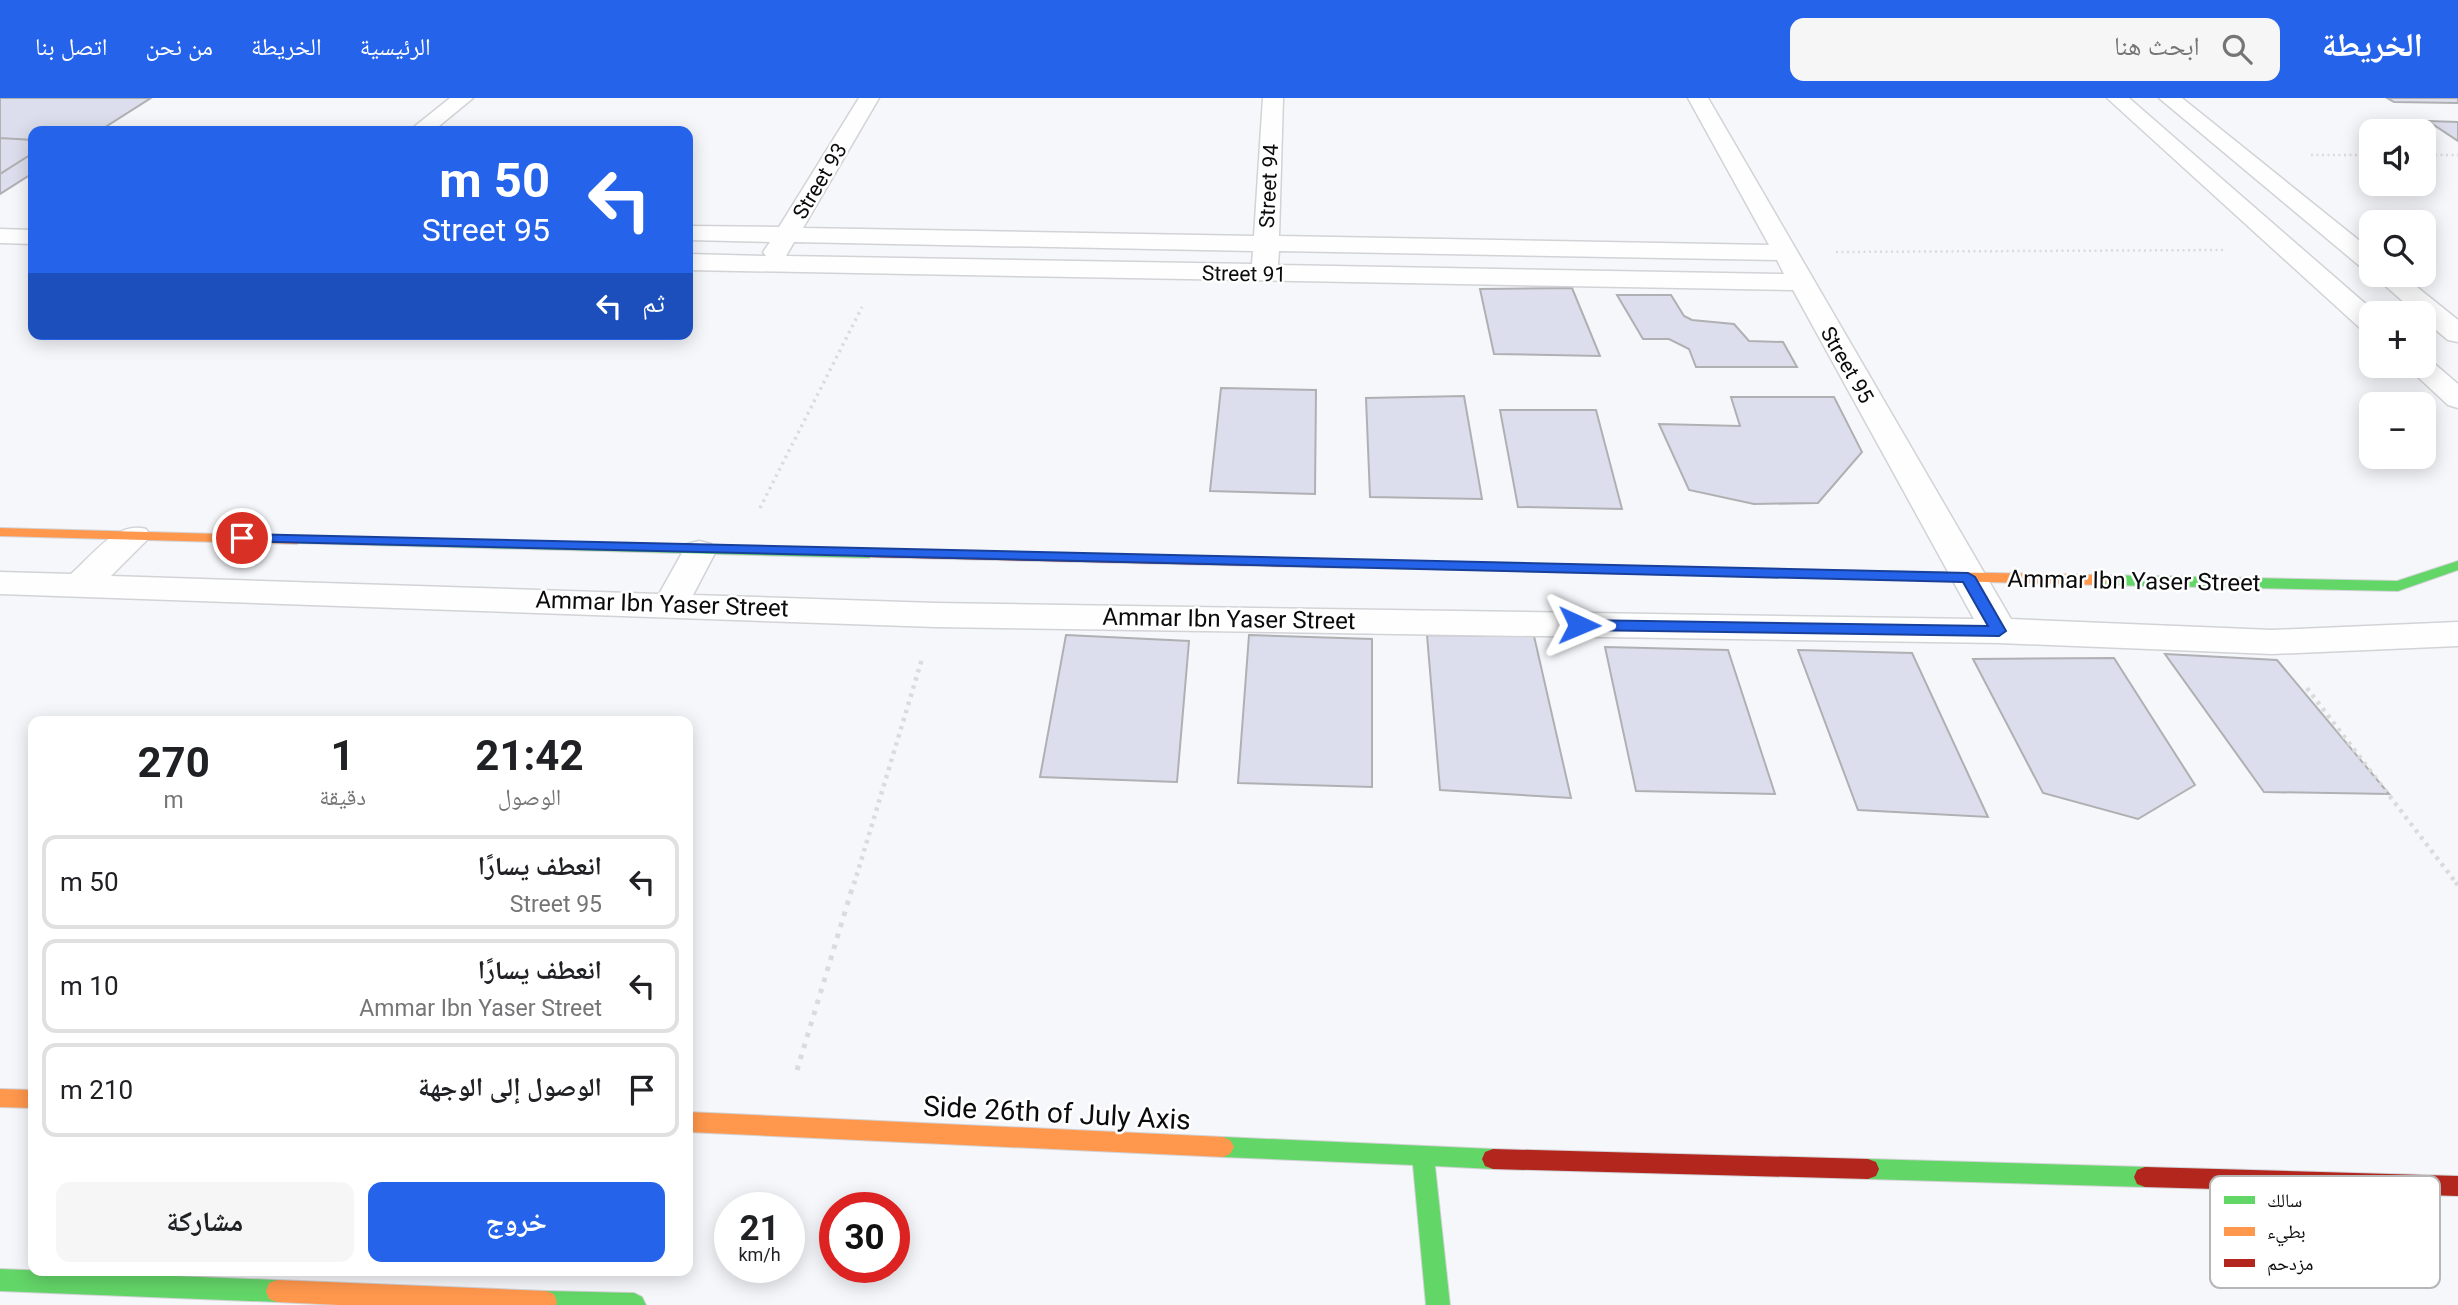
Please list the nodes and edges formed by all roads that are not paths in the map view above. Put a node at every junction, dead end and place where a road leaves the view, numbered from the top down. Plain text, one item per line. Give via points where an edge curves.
1 (463, 98) edge
2 (869, 98) edge
3 (1273, 98) edge
4 (1698, 98) edge
5 (2117, 98) edge
6 (2169, 98) edge
7 (427, 126) edge
8 (693, 233) edge
9 (788, 234) junction
10 (0, 236) edge
11 (28, 237) edge
12 (1266, 245) junction
13 (1783, 253) junction
14 (2359, 253) edge
15 (693, 262) edge
16 (769, 262) junction
17 (1265, 274) junction
18 (1800, 282) junction
19 (2401, 287) edge
20 (2359, 312) edge
21 (2458, 334) edge
22 (2434, 378) edge
23 (2458, 399) edge
24 (0, 532) edge
25 (134, 536) junction
26 (699, 551) junction
27 (2458, 565) edge
28 (1968, 577) junction
29 (0, 583) edge
30 (81, 584) junction
31 (671, 604) junction
32 (1999, 631) junction
33 (2458, 635) edge
34 (0, 1098) edge
35 (28, 1099) edge
36 (693, 1122) edge
37 (1423, 1157) junction
38 (2210, 1179) edge
39 (2440, 1185) edge
40 (2458, 1186) edge
41 (0, 1280) edge
42 (634, 1305) edge
43 (1438, 1305) edge

1 - 7 street
2 - 9 street, Street 93
3 - 12 street, Street 94
4 - 13 street, Street 95
5 - 20 street
6 - 14 street
8 - 9 street, Street 91
9 - 12 street, Street 91
9 - 16 street, Street 93
10 - 11 street
12 - 13 street, Street 91
12 - 17 street, Street 94
13 - 18 street, Street 95
15 - 16 street, Street 91
16 - 17 street, Street 91
17 - 18 street, Street 91
18 - 28 street, Street 95
19 - 21 street
22 - 23 street
24 - 25 main road, Ammar Ibn Yaser Street
25 - 26 main road, Ammar Ibn Yaser Street
25 - 30 street
26 - 28 main road, Ammar Ibn Yaser Street
26 - 31 street
27 - 28 main road, Ammar Ibn Yaser Street via 2398,586
28 - 32 street, Street 95
29 - 30 street, Ammar Ibn Yaser Street
30 - 31 street, Ammar Ibn Yaser Street
31 - 32 street, Ammar Ibn Yaser Street via 935,615
32 - 33 street, Ammar Ibn Yaser Street via 2273,642
34 - 35 main road
36 - 37 main road, Side 26th of July Axis
37 - 38 main road, Side 26th of July Axis
37 - 43 main road
39 - 40 main road, Side 26th of July Axis
41 - 42 main road

